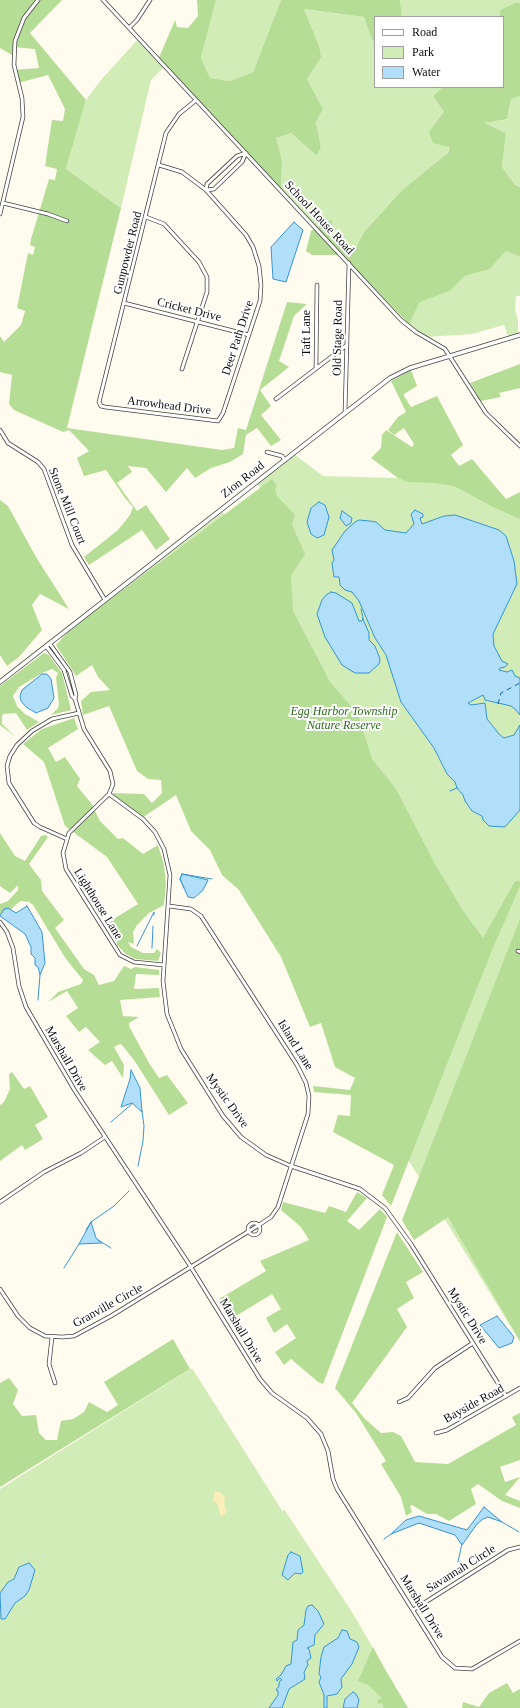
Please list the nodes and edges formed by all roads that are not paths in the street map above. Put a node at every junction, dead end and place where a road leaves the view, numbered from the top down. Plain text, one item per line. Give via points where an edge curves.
1 (38, 0) edge
2 (103, 0) edge
3 (150, 0) edge
4 (129, 28) junction
5 (195, 101) junction
6 (246, 153) junction
7 (159, 165) junction
8 (206, 190) junction
9 (3, 203) junction
10 (0, 214) edge
11 (146, 216) junction
12 (66, 221) dead end
13 (349, 263) junction
14 (317, 285) dead end
15 (124, 303) junction
16 (198, 322) junction
17 (250, 335) junction
18 (520, 335) edge
19 (347, 345) junction
20 (450, 356) junction
21 (316, 367) junction
22 (182, 369) dead end
23 (276, 399) dead end
24 (114, 408) joint
25 (345, 413) junction
26 (221, 418) joint
27 (0, 430) edge
28 (520, 446) edge
29 (267, 452) dead end
30 (285, 460) junction
31 (105, 600) junction
32 (48, 645) junction
33 (0, 682) edge
34 (79, 713) junction
35 (109, 794) junction
36 (67, 839) junction
37 (169, 906) junction
38 (0, 922) edge
39 (164, 965) junction
40 (105, 1137) junction
41 (291, 1166) junction
42 (0, 1202) edge
43 (259, 1226) junction
44 (248, 1231) junction
45 (192, 1267) junction
46 (0, 1289) edge
47 (52, 1337) junction
48 (473, 1343) junction
49 (55, 1384) dead end
50 (520, 1388) edge
51 (506, 1396) junction
52 (399, 1402) dead end
53 (436, 1433) dead end
54 (520, 1547) edge
55 (413, 1610) junction
56 (520, 1641) edge

1 - 9 street via 24,18 15,41 14,65 22,98 23,118
2 - 4 street, School House Road
3 - 4 street
4 - 5 street, School House Road
5 - 6 street, School House Road
5 - 7 street, Gunpowder Road via 179,114 170,126
6 - 8 street via 237,156 212,179
6 - 8 street via 242,162 214,189
6 - 13 street, School House Road
7 - 8 street, Deer Path Drive via 182,172
7 - 11 street, Gunpowder Road
8 - 17 street, Deer Path Drive via 242,228 257,257 261,292
9 - 10 street
9 - 12 street
11 - 15 street, Gunpowder Road
11 - 16 street via 164,224 200,262 205,271 208,287
13 - 19 street, Old Stage Road
13 - 20 street, School House Road via 407,326 441,346
14 - 21 street, Taft Lane
15 - 16 street, Cricket Drive
15 - 24 street, Gunpowder Road via 99,398 101,406
16 - 17 street, Cricket Drive
16 - 22 street
17 - 26 street, Deer Path Drive
18 - 20 street, Zion Road
19 - 21 street
19 - 25 street, Old Stage Road
20 - 25 street, Zion Road via 395,374
20 - 28 street, School House Road via 486,413
21 - 23 street
24 - 26 street, Arrowhead Drive via 209,421 218,421
25 - 30 street, Zion Road
27 - 31 street, Stone Mill Court via 8,443 38,462 45,471 72,545
29 - 30 street via 282,456
30 - 31 street, Zion Road
31 - 32 street, Zion Road
32 - 33 street, Zion Road
32 - 34 street via 64,670
34 - 35 street via 84,729 112,774 113,786
34 - 36 street via 52,720 32,731 17,745 7,766 9,783 34,823
35 - 36 street, Lighthouse Lane via 74,828
35 - 37 street, Mystic Drive via 143,818 159,838 169,866
36 - 39 street, Lighthouse Lane via 63,856 67,873 116,951 130,961
37 - 39 street, Mystic Drive
37 - 41 street, Island Lane via 191,909 202,916 303,1076 308,1092 308,1111
38 - 40 street, Marshall Drive via 13,948 19,986 26,1007 78,1097
39 - 41 street, Mystic Drive via 163,989 169,1020 188,1061 223,1116 235,1130 259,1151
40 - 42 street via 76,1156 44,1172
40 - 45 street, Marshall Drive
41 - 43 street, Island Lane via 277,1210
41 - 48 street, Mystic Drive via 360,1189 385,1208
43 - 44 street, Island Lane via 250,1224
43 - 44 street, Island Lane via 257,1234
44 - 45 street, Island Lane
45 - 47 street, Granville Circle via 85,1331 68,1337
45 - 55 street, Marshall Drive via 264,1384 307,1418 321,1434 328,1451 335,1486
46 - 47 street, Granville Circle via 26,1325
47 - 49 street via 49,1364
48 - 51 street, Mystic Drive
48 - 52 street via 435,1368 408,1398
50 - 51 street, Bayside Road
51 - 53 street, Bayside Road via 447,1430
54 - 55 street, Savannah Circle via 508,1550
55 - 56 street, Marshall Drive via 444,1659 458,1668 476,1668

